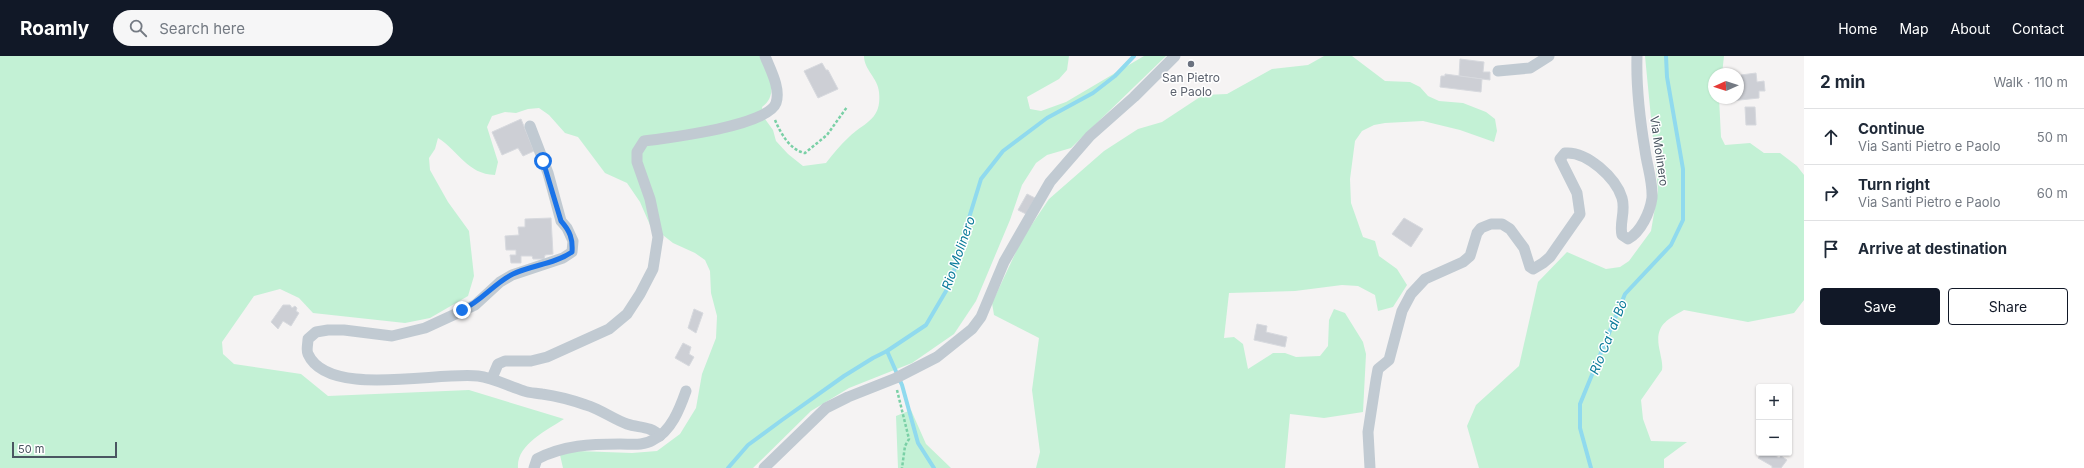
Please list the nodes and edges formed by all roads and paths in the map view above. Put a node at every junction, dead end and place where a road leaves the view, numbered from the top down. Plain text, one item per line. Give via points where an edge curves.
1 (765, 56) edge
2 (1175, 56) edge
3 (1550, 56) edge
4 (1628, 56) edge
5 (1637, 56) edge
6 (1636, 69) junction
7 (1498, 71) dead end
8 (847, 107) dead end
9 (771, 110) junction
10 (530, 126) dead end
11 (492, 378) junction
12 (894, 379) junction
13 (686, 391) dead end
14 (660, 436) junction
15 (534, 468) edge
16 (764, 468) edge
17 (902, 468) edge
18 (1370, 468) edge

1 - 9 street via 775,83 776,102
2 - 12 street via 1134,98 1090,136 1050,182 1004,262 981,317 972,329 937,357
3 - 7 street via 1530,68
4 - 6 street
5 - 6 street, Via Molinero
6 - 18 street, Via Molinero via 1652,200 1635,236 1628,239 1622,235 1622,197 1611,180 1591,160 1578,153 1565,153 1560,159 1577,192 1580,214 1543,263 1533,269 1530,267 1524,248 1510,229 1502,224 1491,224 1481,228 1477,234 1470,256 1425,280 1411,294 1402,311 1389,360 1378,369 1368,432
8 - 9 path via 827,135 805,153 798,152 784,137
9 - 11 street via 749,121 698,134 644,141 637,152 636,162 650,199 658,237 653,269 640,294 627,314 609,330 546,357 505,361 498,364
10 - 11 street via 548,173 561,221 568,228 573,241 572,252 563,258 512,275 475,304 425,328 392,336 328,330 316,332 308,339 307,352 313,362 338,376 380,380 462,375
11 - 14 street via 498,383 526,392 588,405 629,425 655,430
12 - 16 street via 826,408
12 - 17 path via 901,411 909,431
13 - 14 street via 678,414
14 - 15 street via 644,444 589,444 567,447 537,459

